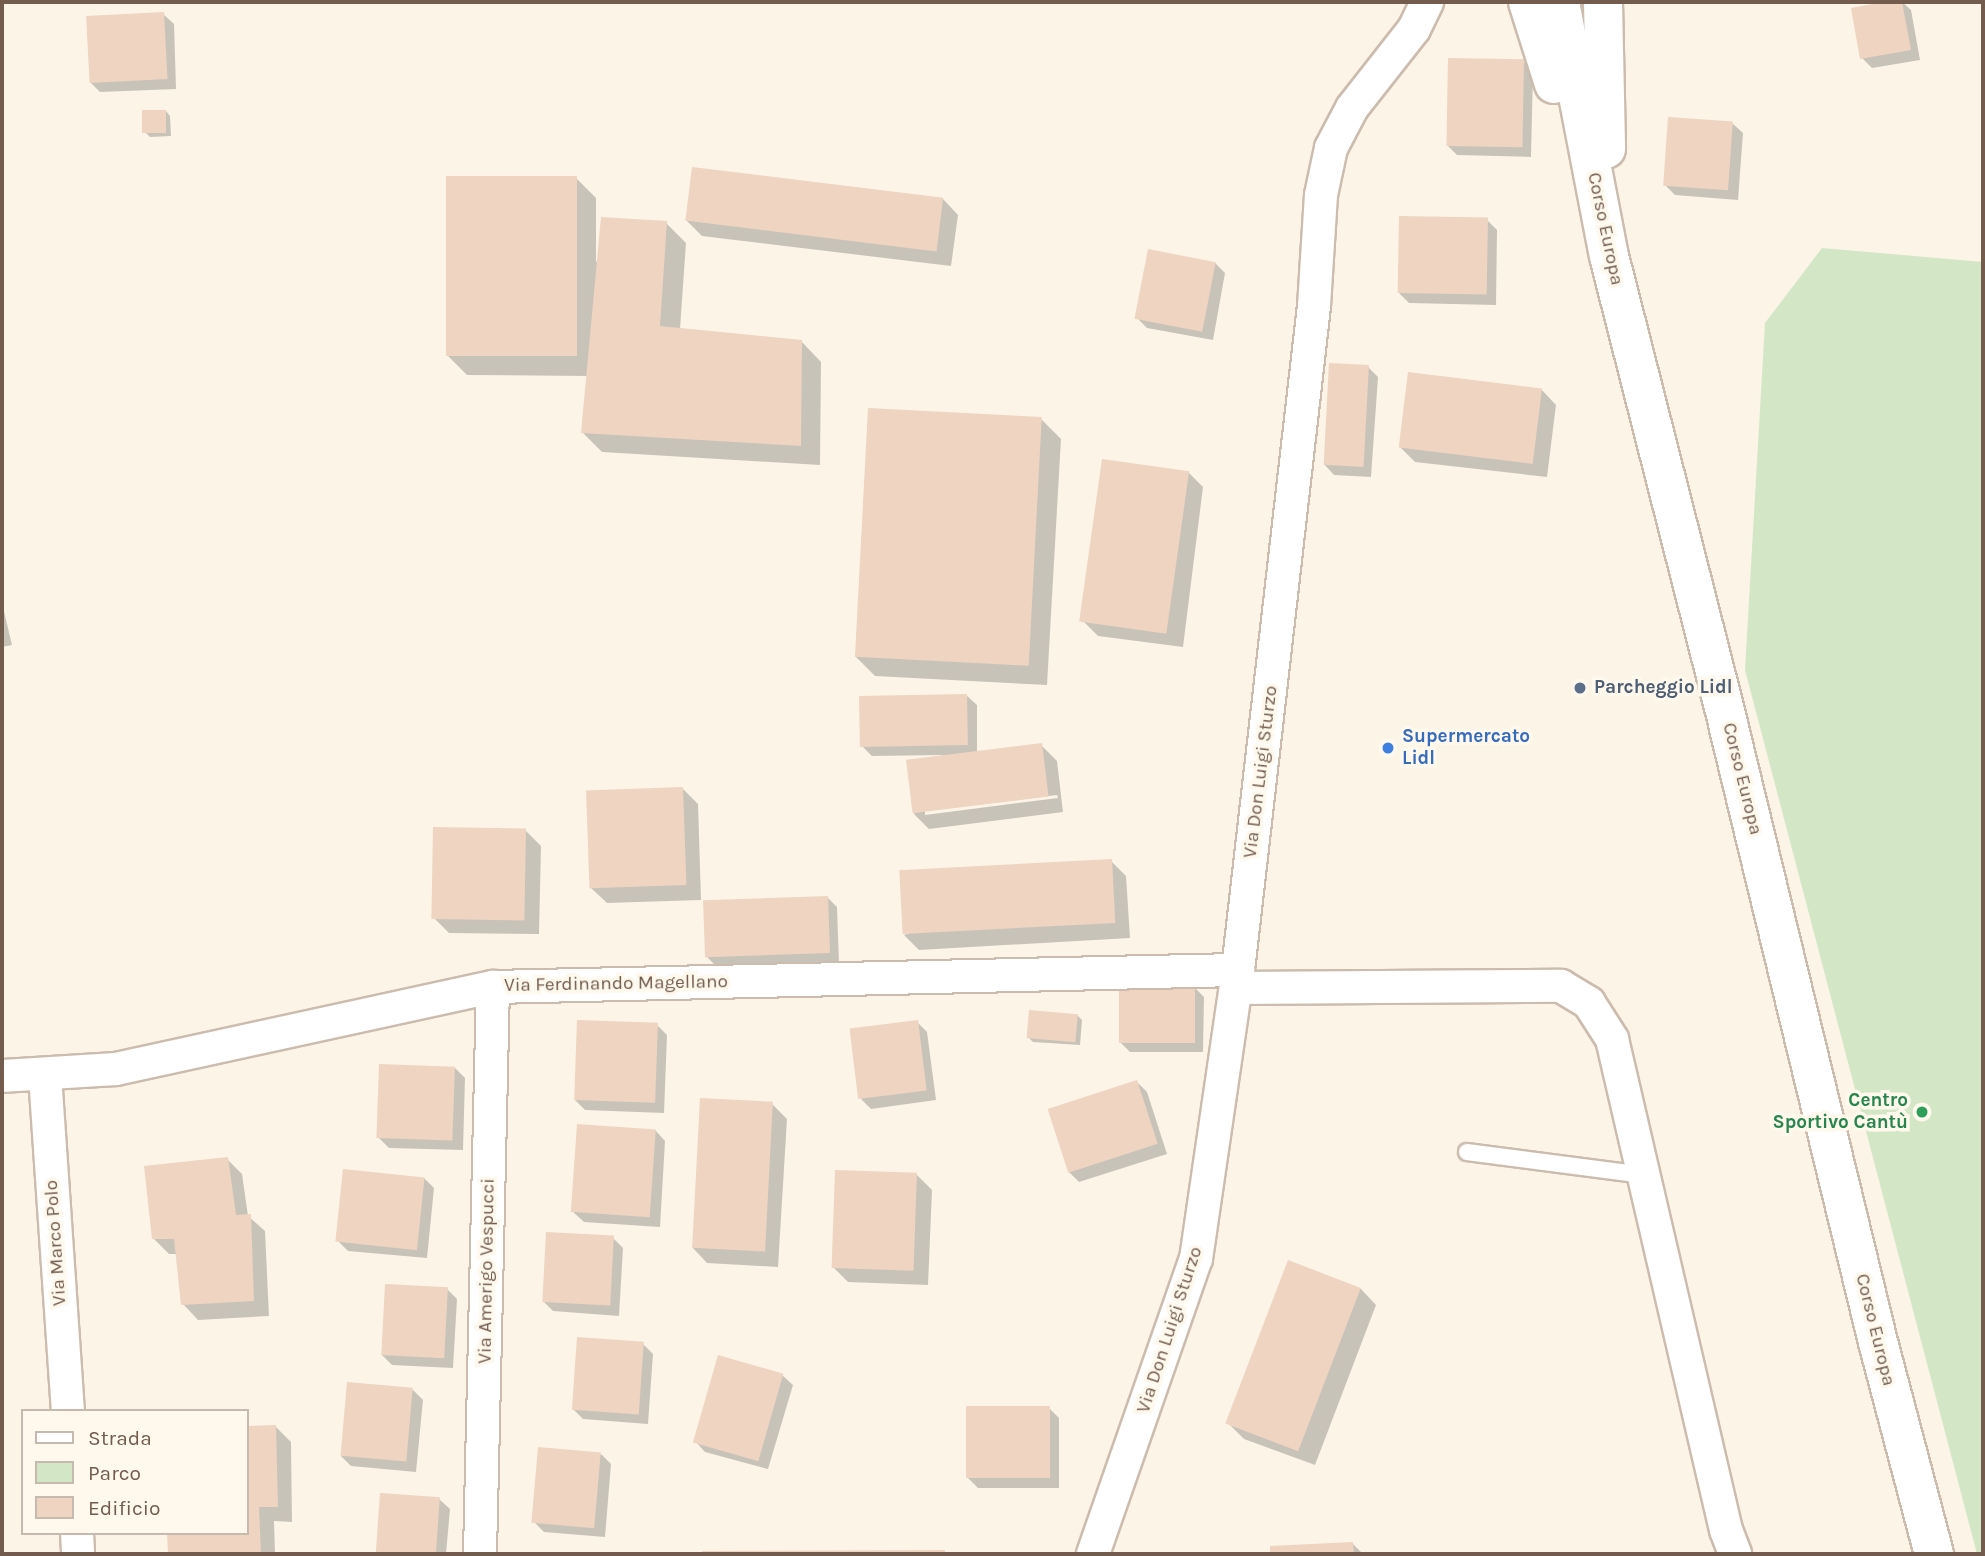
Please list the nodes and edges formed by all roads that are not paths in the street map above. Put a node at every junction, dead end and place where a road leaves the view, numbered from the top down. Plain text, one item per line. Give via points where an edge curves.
1 (1427, 2) edge
2 (1528, 2) edge
3 (1560, 2) edge
4 (1603, 2) edge
5 (1609, 256) junction
6 (1237, 979) junction
7 (493, 987) junction
8 (45, 1075) junction
9 (2, 1076) edge
10 (1466, 1152) dead end
11 (1644, 1175) junction
12 (68, 1409) edge
13 (77, 1535) edge
14 (78, 1554) edge
15 (480, 1554) edge
16 (1093, 1554) edge
17 (1735, 1554) edge
18 (1934, 1554) edge

1 - 6 street, Via Don Luigi Sturzo via 1413,29 1352,108 1331,148 1321,195 1314,306
2 - 5 main road
3 - 5 main road, Corso Europa
4 - 5 main road
5 - 18 main road, Corso Europa
6 - 7 street, Via Ferdinando Magellano
6 - 11 street, Via Ferdinando Magellano via 1561,986 1589,1003 1612,1038
6 - 16 street, Via Don Luigi Sturzo via 1196,1259
7 - 8 street, Via Ferdinando Magellano via 116,1069
7 - 15 street, Via Amerigo Vespucci
8 - 9 street, Via Ferdinando Magellano
8 - 12 street, Via Marco Polo
10 - 11 lane
11 - 17 street, Via Ferdinando Magellano
13 - 14 street

